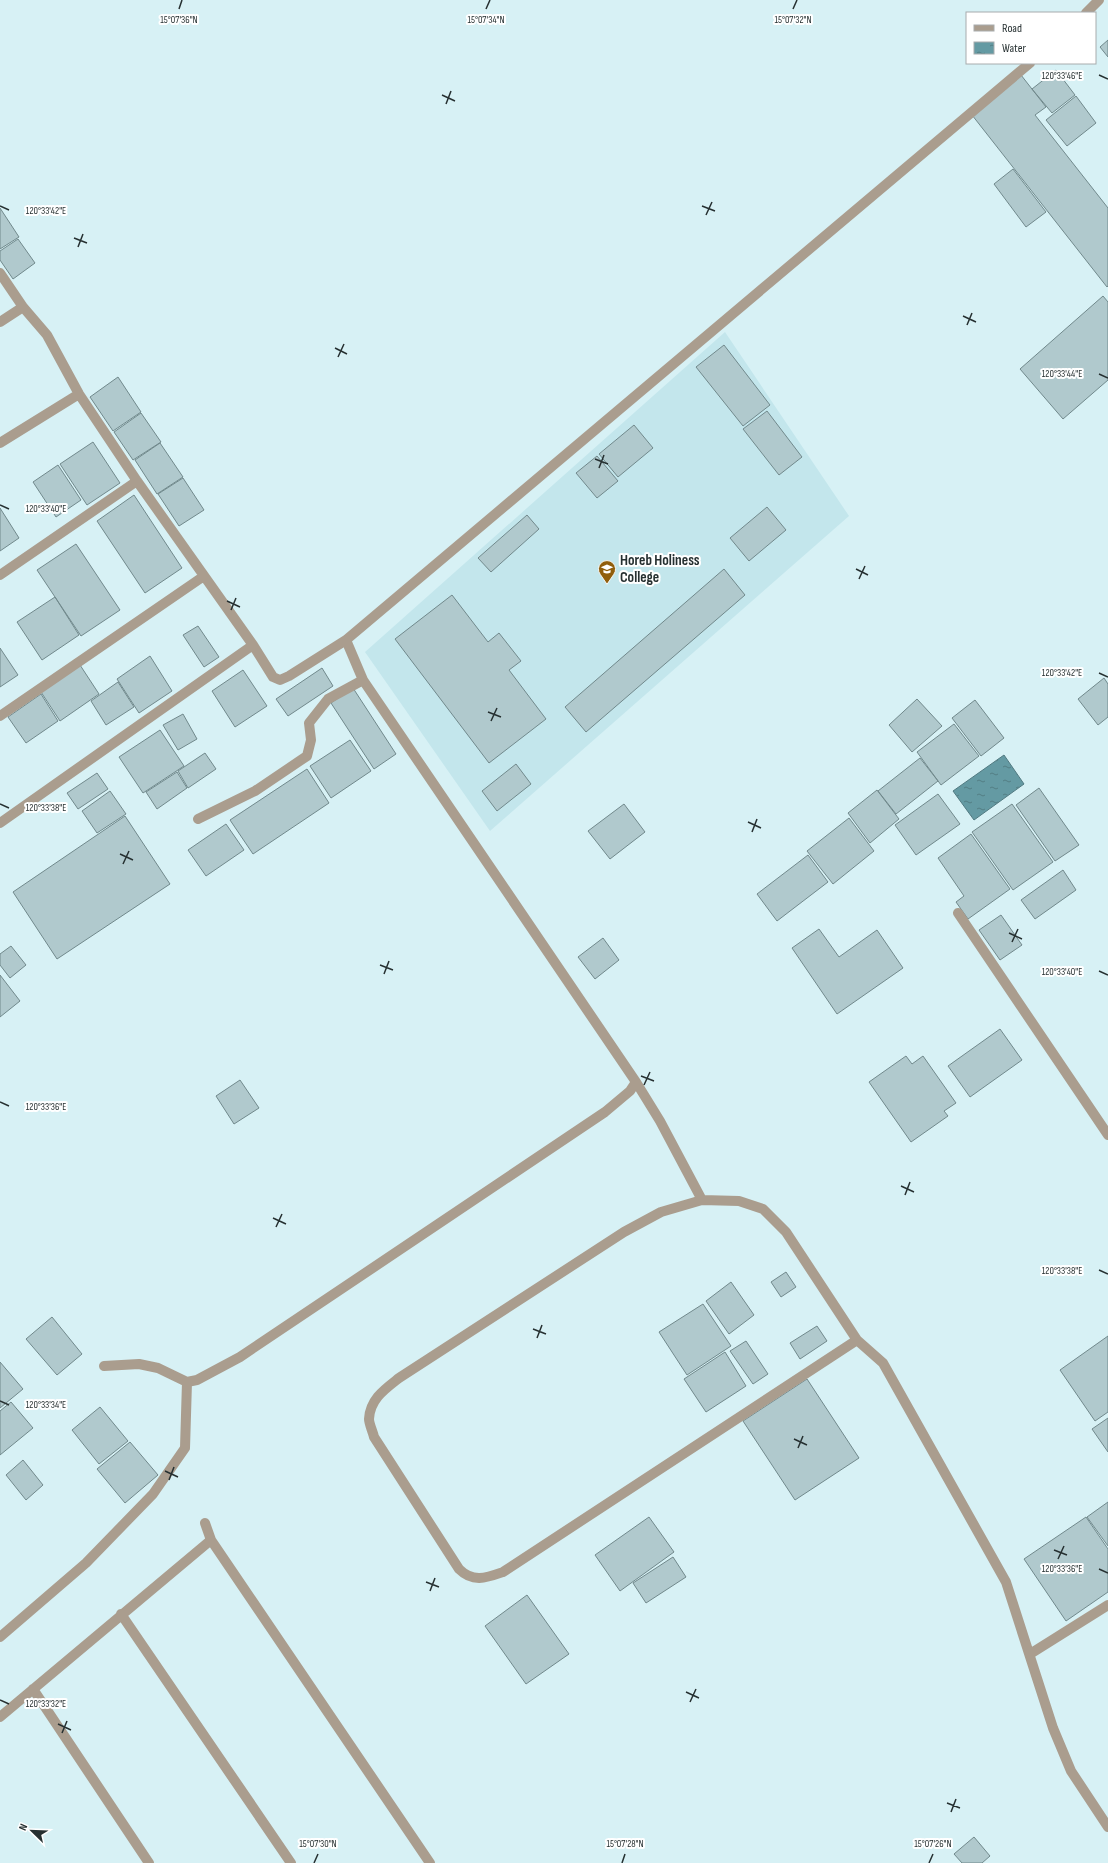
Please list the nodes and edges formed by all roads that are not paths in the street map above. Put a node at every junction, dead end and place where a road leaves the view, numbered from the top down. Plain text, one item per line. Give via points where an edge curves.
1 (1099, 0) edge
2 (1087, 12) edge
3 (1029, 64) edge
4 (0, 273) edge
5 (23, 307) junction
6 (0, 322) edge
7 (79, 394) junction
8 (0, 443) edge
9 (136, 481) junction
10 (0, 575) edge
11 (204, 576) junction
12 (346, 640) junction
13 (253, 645) junction
14 (363, 680) junction
15 (0, 716) edge
16 (198, 819) dead end
17 (0, 823) edge
18 (958, 913) dead end
19 (636, 1082) junction
20 (1108, 1134) edge
21 (702, 1200) junction
22 (858, 1340) junction
23 (104, 1366) dead end
24 (187, 1382) junction
25 (205, 1523) dead end
26 (211, 1540) junction
27 (1108, 1605) edge
28 (121, 1614) junction
29 (0, 1637) edge
30 (1030, 1654) junction
31 (33, 1690) junction
32 (0, 1717) edge
33 (1108, 1827) edge
34 (149, 1863) edge
35 (291, 1863) edge
36 (430, 1863) edge

1 - 2 street
3 - 12 street
4 - 5 street
5 - 6 street
5 - 7 street via 47,335
7 - 8 street
7 - 9 street
9 - 10 street
9 - 11 street
11 - 13 street
11 - 15 street
12 - 13 street via 280,680 273,677
12 - 14 street
13 - 17 street
14 - 16 street via 328,699 309,723 311,740 308,756 255,791
14 - 19 street
18 - 20 street
19 - 21 street
19 - 24 street via 630,1091 605,1112 240,1357 197,1380
21 - 22 street via 740,1201 763,1209 786,1232
21 - 22 street via 661,1212 624,1232 399,1378 379,1394 372,1406 369,1420 374,1437 459,1569 473,1578 486,1578 503,1572
22 - 30 street via 883,1363 1006,1582
23 - 24 street via 139,1364 158,1368
24 - 29 street via 185,1448 153,1494 86,1563
25 - 26 street
26 - 28 street
26 - 36 street
27 - 30 street
28 - 31 street
28 - 35 street
30 - 33 street via 1053,1728 1071,1771
31 - 32 street
31 - 34 street

